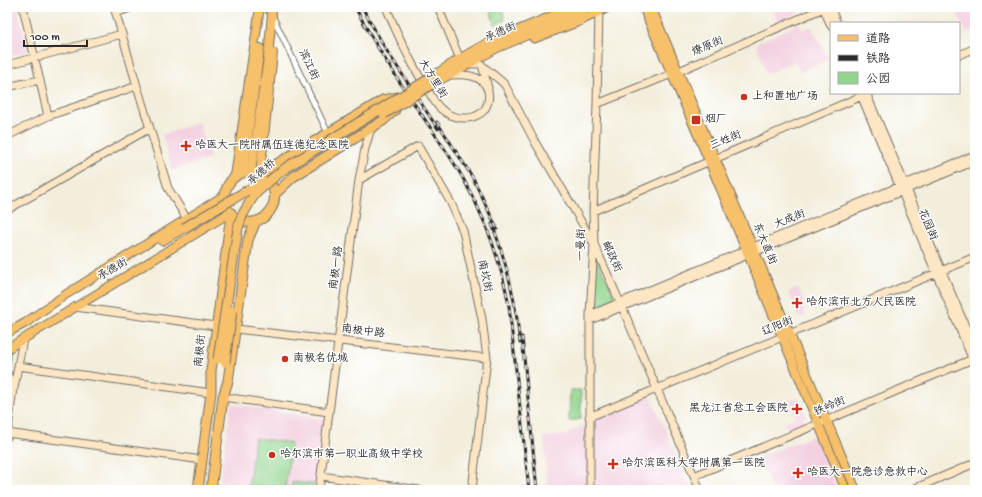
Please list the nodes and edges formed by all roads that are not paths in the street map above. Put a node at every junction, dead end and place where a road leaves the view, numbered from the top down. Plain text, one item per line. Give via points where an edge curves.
1 (24, 7) edge
2 (133, 7) edge
3 (384, 7) edge
4 (438, 7) edge
5 (560, 7) edge
6 (608, 7) edge
7 (643, 7) edge
8 (651, 7) edge
9 (826, 7) edge
10 (115, 10) edge
11 (589, 10) edge
12 (266, 12) edge
13 (830, 22) edge
14 (836, 22) edge
15 (122, 34) junction
16 (975, 48) edge
17 (960, 55) edge
18 (34, 59) junction
19 (472, 62) junction
20 (7, 65) edge
21 (675, 73) junction
22 (447, 76) junction
23 (40, 80) junction
24 (431, 82) junction
25 (137, 86) junction
26 (7, 87) edge
27 (865, 94) edge
28 (401, 99) junction
29 (597, 104) junction
30 (48, 116) junction
31 (150, 128) junction
32 (371, 128) junction
33 (328, 133) junction
34 (7, 136) edge
35 (975, 155) edge
36 (712, 159) junction
37 (975, 161) edge
38 (287, 167) junction
39 (243, 173) junction
40 (260, 174) junction
41 (359, 180) junction
42 (903, 188) junction
43 (275, 194) junction
44 (225, 195) junction
45 (7, 200) edge
46 (8, 209) edge
47 (593, 211) junction
48 (231, 213) junction
49 (256, 221) junction
50 (186, 224) junction
51 (594, 244) junction
52 (751, 251) junction
53 (975, 257) edge
54 (939, 271) junction
55 (621, 305) junction
56 (75, 307) junction
57 (590, 317) junction
58 (25, 323) junction
59 (216, 326) junction
60 (236, 329) junction
61 (7, 333) edge
62 (786, 335) junction
63 (23, 339) junction
64 (339, 340) junction
65 (7, 349) edge
66 (975, 349) edge
67 (486, 358) junction
68 (222, 361) junction
69 (974, 361) edge
70 (18, 366) junction
71 (7, 373) edge
72 (658, 390) junction
73 (9, 393) edge
74 (212, 393) junction
75 (223, 397) junction
76 (329, 412) junction
77 (590, 417) junction
78 (822, 422) junction
79 (7, 433) edge
80 (7, 437) edge
81 (202, 460) junction
82 (975, 463) edge
83 (321, 476) junction
84 (694, 476) junction
85 (590, 488) edge
86 (914, 489) edge
87 (198, 490) edge
88 (211, 490) edge
89 (319, 490) edge
90 (419, 490) edge
91 (472, 490) edge
92 (700, 490) edge
93 (846, 490) edge
94 (856, 490) edge

1 - 18 street
2 - 10 street
3 - 19 street, 大方里街 via 413,72 434,104 447,116 458,120 478,118 490,104 490,94
3 - 22 street, 大方里街 via 410,62 437,105 448,114 460,118 469,118 481,113 487,104 488,93 483,83 477,78 459,74
4 - 19 street, 大方里街
5 - 19 highway via 476,43
6 - 11 highway, 承德街
7 - 21 main road, 东大直街
8 - 21 main road, 东大直街
9 - 13 street
9 - 14 street
9 - 21 street, 燎原街
10 - 15 street
11 - 19 highway, 承德街 via 496,48
11 - 29 street, 一曼街
12 - 33 street, 滨江街
12 - 39 main road
12 - 39 main road via 268,58
12 - 40 main road via 273,42 273,63
15 - 18 street
15 - 25 street
16 - 17 street
18 - 20 street
18 - 23 street
19 - 22 highway, 承德街
19 - 24 highway, 承德街
19 - 51 street, 邮政街 via 505,85
21 - 29 street, 燎原街
21 - 36 main road, 东大直街
22 - 24 highway, 承德街
23 - 26 street
23 - 30 street
24 - 28 highway, 承德桥, bridge
25 - 30 street
25 - 31 street
27 - 36 street, 三姓街
27 - 42 street, 花园街
28 - 32 highway, bridge via 390,115
28 - 33 highway via 383,100
28 - 38 highway, 承德桥, bridge
28 - 68 highway, 承德桥, bridge via 290,170 269,187 256,203 241,241
29 - 47 street, 一曼街
30 - 34 street
31 - 46 street
31 - 50 street via 168,188
32 - 41 street, 南极一路
32 - 43 highway via 293,177
33 - 40 highway
35 - 42 street, 大成街
36 - 47 street, 三姓街
36 - 52 main road, 东大直街
37 - 42 street, 大成街
38 - 50 highway, bridge
38 - 68 highway, 承德桥, bridge via 257,192 242,216 235,242
39 - 40 highway
39 - 44 highway via 229,183
40 - 43 highway via 270,182
41 - 64 street, 南极一路
41 - 67 street, 南坎街 via 418,146 463,231 480,308
42 - 52 street, 大成街
42 - 54 street, 花园街
43 - 49 highway via 269,212
44 - 48 highway
44 - 50 main road
45 - 46 street
47 - 51 street, 一曼街
48 - 49 highway via 238,219
48 - 56 main road, 承德街
48 - 59 highway, 南极街
49 - 60 highway via 248,240
50 - 58 main road
50 - 58 main road via 65,295
51 - 55 street, 邮政街
51 - 57 street, 一曼街
52 - 55 street, 大成街
52 - 62 main road, 东大直街
53 - 54 street, 辽阳街
54 - 62 street, 辽阳街
54 - 66 street, 花园街
54 - 69 street, 花园街
55 - 57 street, 大成街
55 - 72 street, 邮政街
56 - 59 street
56 - 63 main road, 承德街
57 - 77 street, 一曼街
58 - 61 main road
59 - 74 highway, 南极街 via 211,371
60 - 64 street, 南极中路
60 - 75 highway
62 - 72 street, 辽阳街
62 - 78 main road, 东大直街
63 - 65 main road, 承德街
63 - 70 street
64 - 67 street, 南极中路
64 - 76 street, 南极一路
67 - 91 street, 南坎街
68 - 74 highway
68 - 75 highway
69 - 78 street, 铁岭街
70 - 73 street
70 - 74 street
71 - 73 street via 12,384
72 - 77 street, 辽阳街
72 - 84 street, 邮政街
73 - 79 street
74 - 81 highway, 南极街
75 - 76 street
75 - 88 highway
76 - 83 street, 南极一路
77 - 85 street, 一曼街
78 - 84 street, 铁岭街
78 - 93 main road, 东大直街
78 - 94 main road, 东大直街
79 - 80 street
79 - 81 street
81 - 87 highway, 南极街
82 - 86 street
83 - 89 street, 南极一路
83 - 90 street
84 - 92 street, 邮政街

